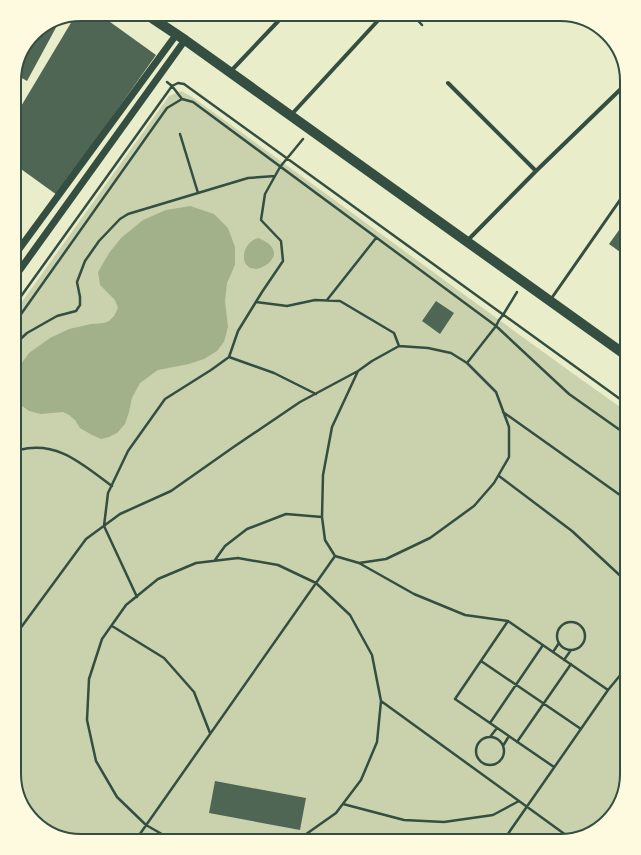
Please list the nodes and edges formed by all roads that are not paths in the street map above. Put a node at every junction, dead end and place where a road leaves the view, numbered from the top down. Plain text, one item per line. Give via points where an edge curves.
1 (156, 21) edge
2 (278, 21) edge
3 (378, 21) edge
4 (180, 38) junction
5 (230, 72) junction
6 (448, 82) dead end
7 (620, 89) edge
8 (290, 116) junction
9 (536, 171) junction
10 (620, 200) edge
11 (467, 242) junction
12 (21, 247) edge
13 (21, 268) edge
14 (550, 301) junction
15 (620, 351) edge

1 - 4 main road
2 - 5 street
3 - 8 street
4 - 5 main road
4 - 12 street
4 - 13 street via 159,76
5 - 8 main road
6 - 9 street
7 - 9 street
8 - 11 main road
9 - 11 street
10 - 14 lane
11 - 14 main road
14 - 15 main road

